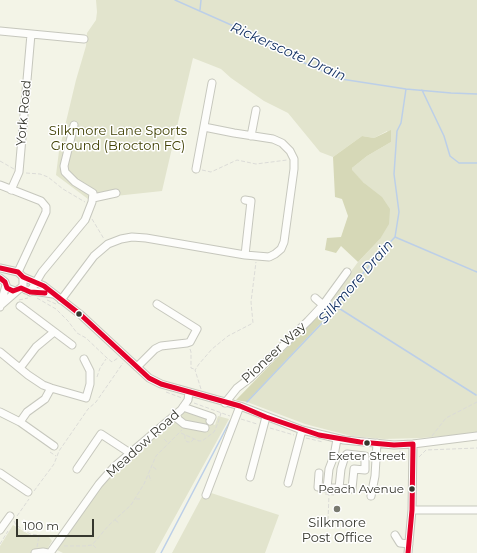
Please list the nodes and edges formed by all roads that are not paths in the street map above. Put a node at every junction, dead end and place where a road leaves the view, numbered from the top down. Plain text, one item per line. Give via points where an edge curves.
1 (0, 31) edge
2 (31, 34) junction
3 (84, 39) dead end
4 (212, 83) dead end
5 (256, 110) dead end
6 (74, 125) dead end
7 (204, 127) junction
8 (251, 136) junction
9 (196, 169) road end
10 (0, 185) edge
11 (11, 190) junction
12 (116, 193) dead end
13 (93, 198) junction
14 (245, 200) dead end
15 (245, 254) junction
16 (0, 268) edge
17 (346, 272) dead end
18 (18, 274) junction
19 (4, 282) edge
20 (36, 282) junction
21 (20, 289) junction
22 (30, 292) junction
23 (53, 294) junction
24 (315, 298) dead end
25 (61, 304) junction
26 (157, 304) dead end
27 (1, 305) edge
28 (323, 305) junction
29 (20, 306) dead end
30 (54, 332) junction
31 (72, 345) dead end
32 (0, 352) edge
33 (84, 359) dead end
34 (137, 367) junction
35 (20, 368) junction
36 (51, 388) junction
37 (189, 392) junction
38 (225, 403) junction
39 (240, 406) junction
40 (183, 407) junction
41 (0, 412) edge
42 (174, 416) junction
43 (266, 417) junction
44 (210, 421) dead end
45 (20, 422) junction
46 (205, 428) dead end
47 (302, 430) junction
48 (477, 436) edge
49 (337, 439) junction
50 (377, 443) junction
51 (413, 444) junction
52 (54, 446) dead end
53 (130, 453) junction
54 (77, 468) dead end
55 (0, 473) edge
56 (319, 473) dead end
57 (250, 477) dead end
58 (288, 483) dead end
59 (337, 491) junction
60 (327, 492) junction
61 (17, 494) dead end
62 (206, 495) dead end
63 (371, 496) dead end
64 (412, 510) junction
65 (477, 510) edge
66 (12, 518) road end
67 (0, 530) edge
68 (395, 535) dead end
69 (409, 544) junction
70 (36, 553) edge
71 (49, 553) edge
72 (408, 553) edge

1 - 2 street
2 - 3 street
2 - 11 street, York Road via 19,172
4 - 7 street
5 - 8 street
6 - 13 street via 64,166 65,172 93,193
7 - 8 street
7 - 9 street
8 - 15 street via 282,143 294,159 294,169 281,249 269,257
10 - 11 street
11 - 18 street via 41,201 46,207
12 - 13 street
13 - 20 street via 84,220
14 - 15 street via 251,201
15 - 25 street via 146,238 127,238 108,244 90,260
16 - 18 street
17 - 28 street, Pioneer Way
18 - 19 street via 7,275
18 - 20 street
18 - 21 street via 24,283
19 - 21 street via 10,290
19 - 27 street
20 - 22 street
20 - 23 street
21 - 22 street
21 - 27 street
22 - 23 street
23 - 25 street
24 - 28 street
25 - 34 street via 81,315
26 - 34 street via 197,329 190,342 161,346
28 - 38 street, Pioneer Way via 237,388
29 - 30 street
30 - 31 street
30 - 35 street via 36,347
32 - 35 street
33 - 36 street via 90,372 86,398
34 - 37 street via 149,378 161,384
35 - 36 street
36 - 45 street via 46,399 27,412
37 - 38 street
37 - 40 street, Meadow Road via 188,400
38 - 39 street
39 - 43 street
39 - 62 street
40 - 42 street, Meadow Road
40 - 44 street via 212,417
41 - 45 street
42 - 46 street via 187,425
42 - 53 street, Meadow Road
43 - 47 street
43 - 57 street
45 - 52 street
47 - 49 street
47 - 58 street
48 - 51 street
49 - 50 street
49 - 60 street via 329,469
50 - 51 street
50 - 63 street
51 - 64 street
53 - 54 street via 101,434
53 - 71 street, Meadow Road via 99,484
55 - 61 street via 25,490
56 - 60 street via 318,487
59 - 59 street via 345,456 366,456 365,470 354,469 352,489
59 - 60 street
64 - 65 street
64 - 69 street
66 - 67 street
68 - 69 street via 400,543
69 - 72 street
70 - 71 street, Meadow Road

